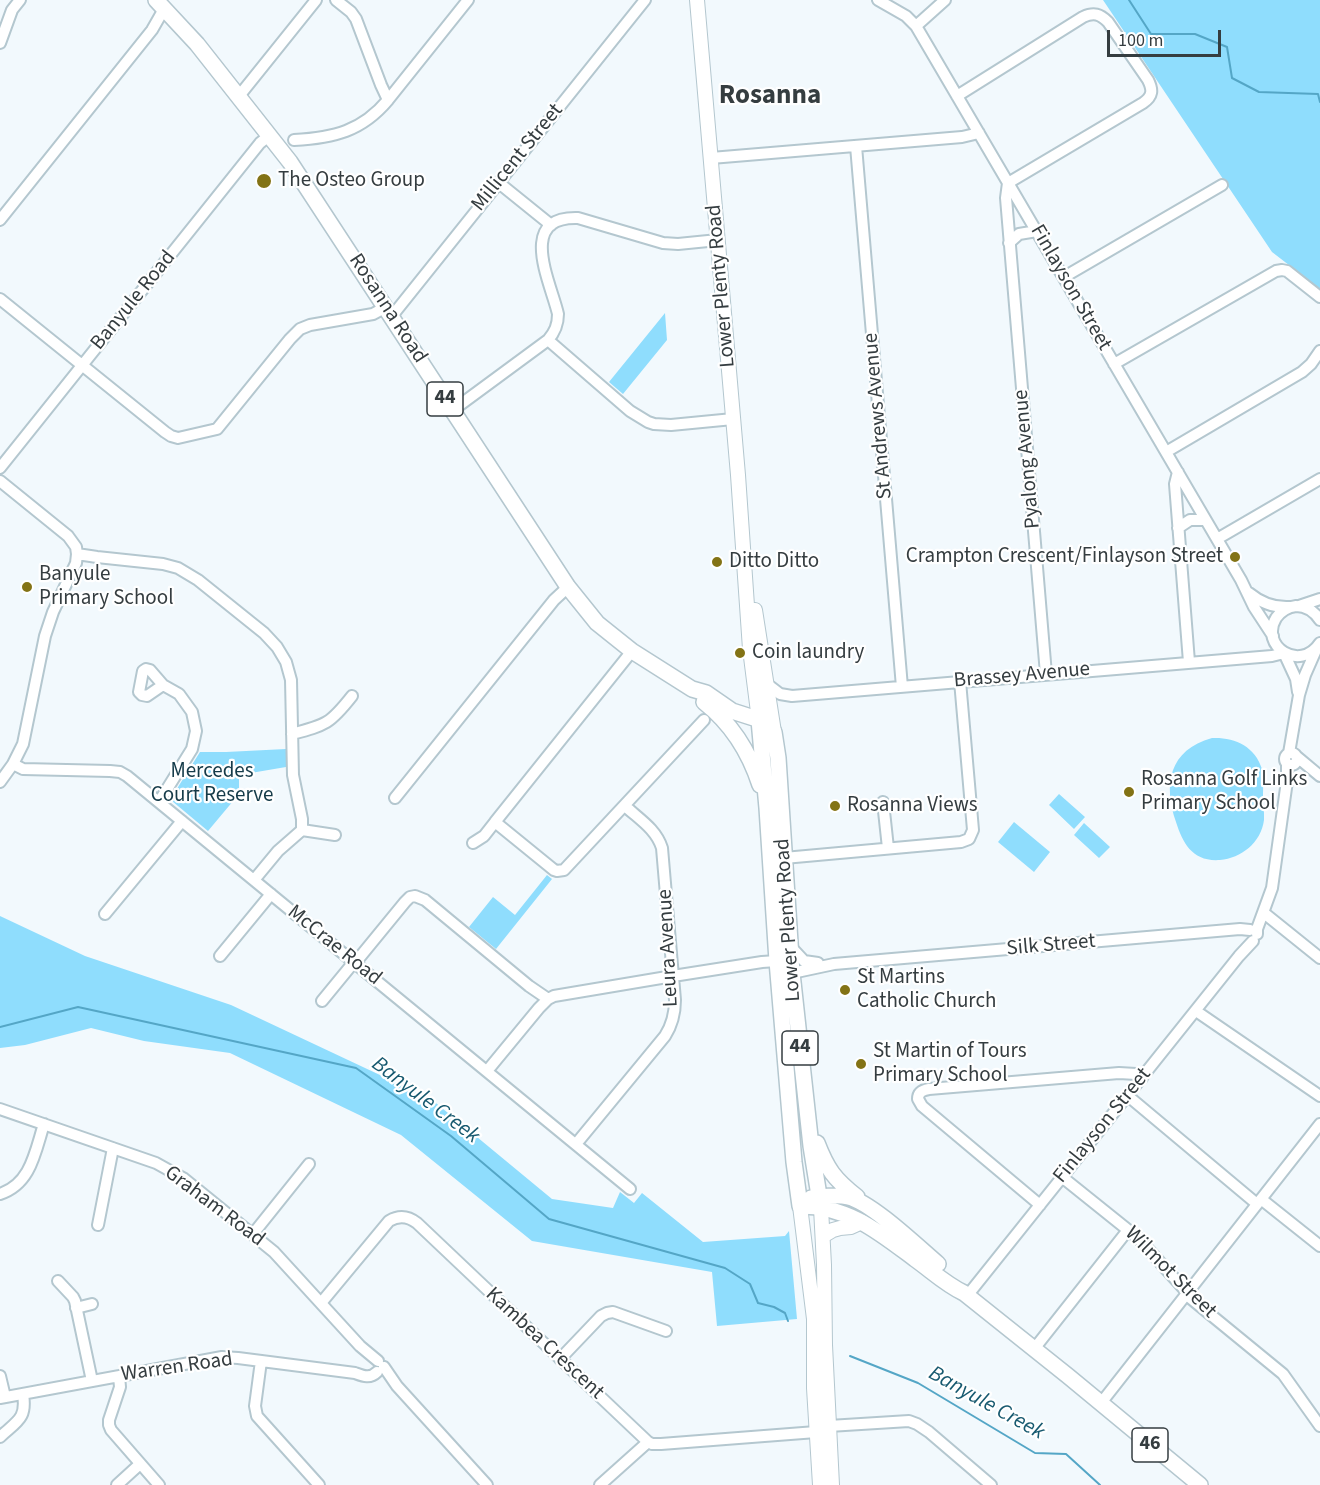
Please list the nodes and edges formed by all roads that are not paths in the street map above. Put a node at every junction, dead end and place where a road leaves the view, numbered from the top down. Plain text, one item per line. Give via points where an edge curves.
1 (20, 0) edge
2 (316, 0) edge
3 (336, 0) edge
4 (468, 0) edge
5 (645, 0) edge
6 (697, 0) edge
7 (878, 0) edge
8 (945, 0) edge
9 (164, 8) edge
10 (3, 22) edge
11 (916, 26) junction
12 (0, 43) edge
13 (239, 96) junction
14 (957, 96) junction
15 (388, 100) junction
16 (979, 133) junction
17 (270, 135) junction
18 (294, 140) dead end
19 (856, 146) junction
20 (711, 158) junction
21 (499, 183) junction
22 (1008, 183) junction
23 (1222, 185) dead end
24 (0, 220) edge
25 (551, 225) junction
26 (1037, 231) junction
27 (718, 240) junction
28 (1009, 243) junction
29 (1064, 277) junction
30 (1320, 297) edge
31 (0, 299) edge
32 (389, 312) junction
33 (548, 340) junction
34 (1320, 351) edge
35 (1114, 364) junction
36 (82, 365) junction
37 (453, 410) junction
38 (733, 419) junction
39 (1166, 452) junction
40 (0, 468) edge
41 (1178, 472) junction
42 (1320, 479) edge
43 (0, 481) edge
44 (1206, 520) junction
45 (1178, 528) junction
46 (1217, 539) junction
47 (77, 554) junction
48 (746, 573) junction
49 (568, 588) junction
50 (1247, 590) junction
51 (1320, 600) edge
52 (1297, 606) junction
53 (1320, 620) edge
54 (1273, 637) junction
55 (1319, 645) edge
56 (632, 651) junction
57 (1284, 653) junction
58 (1253, 657) junction
59 (1189, 662) junction
60 (1046, 674) junction
61 (960, 681) junction
62 (767, 684) junction
63 (163, 685) dead end
64 (902, 687) junction
65 (692, 689) junction
66 (1299, 695) junction
67 (352, 696) dead end
68 (792, 696) junction
69 (770, 706) junction
70 (704, 720) dead end
71 (759, 720) junction
72 (735, 733) junction
73 (292, 734) junction
74 (769, 734) junction
75 (778, 758) junction
76 (1293, 760) junction
77 (13, 764) junction
78 (764, 770) junction
79 (1320, 776) edge
80 (0, 782) edge
81 (395, 798) dead end
82 (159, 802) junction
83 (883, 802) dead end
84 (625, 806) junction
85 (767, 808) junction
86 (182, 821) junction
87 (495, 822) junction
88 (302, 830) junction
89 (335, 835) dead end
90 (473, 843) dead end
91 (888, 848) junction
92 (784, 858) junction
93 (254, 880) junction
94 (271, 894) junction
95 (1264, 913) junction
96 (105, 914) dead end
97 (1250, 935) junction
98 (790, 946) junction
99 (220, 956) dead end
100 (1320, 958) edge
101 (777, 961) junction
102 (355, 962) junction
103 (834, 964) junction
104 (792, 973) junction
105 (673, 976) junction
106 (548, 999) junction
107 (322, 1001) dead end
108 (1196, 1011) junction
109 (487, 1071) junction
110 (1142, 1078) junction
111 (1128, 1096) junction
112 (1320, 1096) edge
113 (0, 1109) edge
114 (809, 1123) junction
115 (44, 1124) junction
116 (1320, 1124) edge
117 (576, 1144) junction
118 (113, 1148) junction
119 (309, 1164) dead end
120 (814, 1167) junction
121 (1062, 1178) junction
122 (796, 1182) junction
123 (630, 1190) dead end
124 (0, 1194) edge
125 (1259, 1202) junction
126 (799, 1203) junction
127 (820, 1203) junction
128 (1040, 1205) junction
129 (869, 1208) junction
130 (862, 1222) junction
131 (98, 1225) dead end
132 (1128, 1230) junction
133 (253, 1234) junction
134 (823, 1236) junction
135 (1320, 1246) edge
136 (58, 1281) dead end
137 (966, 1294) junction
138 (1187, 1294) junction
139 (321, 1303) junction
140 (92, 1304) dead end
141 (76, 1308) junction
142 (666, 1331) dead end
143 (1034, 1349) junction
144 (561, 1359) junction
145 (261, 1361) junction
146 (377, 1367) junction
147 (0, 1376) edge
148 (119, 1376) junction
149 (92, 1381) junction
150 (23, 1394) junction
151 (2, 1398) edge
152 (1101, 1403) junction
153 (1320, 1426) edge
154 (822, 1429) junction
155 (0, 1437) edge
156 (648, 1442) junction
157 (140, 1464) junction
158 (117, 1485) edge
159 (159, 1485) edge
160 (319, 1485) edge
161 (487, 1485) edge
162 (600, 1485) edge
163 (820, 1485) edge
164 (832, 1485) edge
165 (991, 1485) edge
166 (1200, 1485) edge

1 - 10 street
2 - 13 street
3 - 15 street via 356,19
4 - 15 street
5 - 21 street, Millicent Street
6 - 20 main road, Lower Plenty Road
7 - 11 street, Finlayson Street
8 - 11 street
9 - 13 highway, Rosanna Road / 44
9 - 24 street via 152,30
10 - 12 street
11 - 14 street, Finlayson Street
13 - 17 highway, Rosanna Road / 44
14 - 16 street, Finlayson Street
14 - 22 street via 1089,14 1108,22 1148,80 1152,94 1143,103
15 - 18 street via 359,126 320,138
16 - 19 street
16 - 22 street, Finlayson Street
17 - 32 highway, Rosanna Road / 44
17 - 36 street, Banyule Road
19 - 20 street
19 - 64 street, St Andrews Avenue
20 - 27 main road, Lower Plenty Road
21 - 25 street
21 - 32 street, Millicent Street
22 - 26 street, Finlayson Street
22 - 28 street, Pyalong Avenue
23 - 29 street
25 - 27 street via 561,219 578,218 663,243
25 - 33 street via 541,249 558,320
26 - 28 street via 1019,234
26 - 29 street, Finlayson Street
27 - 38 main road, Lower Plenty Road
28 - 60 street, Pyalong Avenue
29 - 35 street, Finlayson Street
30 - 35 street via 1287,271 1276,271
31 - 36 street
32 - 36 street via 300,329 217,429 183,437 169,435
32 - 37 highway, Rosanna Road / 44
33 - 37 street
33 - 38 street via 642,420 671,425
34 - 39 street via 1302,372
35 - 39 street, Finlayson Street
36 - 40 street, Banyule Road
37 - 49 highway, Rosanna Road / 44
38 - 48 main road, Lower Plenty Road
39 - 41 street, Finlayson Street
41 - 44 street, Finlayson Street
41 - 45 street
42 - 46 street
43 - 47 street via 68,536
44 - 45 street via 1190,520
44 - 46 street, Finlayson Street
45 - 59 street
46 - 50 street, Finlayson Street
47 - 73 street via 178,568 264,633 277,646 289,671
47 - 77 street via 45,636 23,744
48 - 62 main road, Lower Plenty Road
48 - 71 main road, Lower Plenty Road
49 - 56 highway, Rosanna Road / 44 via 597,623
49 - 81 street via 554,600
50 - 52 street, Finlayson Street via 1272,606
50 - 54 street, Finlayson Street
51 - 52 street
52 - 53 street via 1310,609
52 - 54 street via 1282,611 1276,618
54 - 57 street, Finlayson Street
54 - 58 street via 1267,651
55 - 57 street, Brassey Avenue via 1303,656
55 - 66 street
56 - 65 highway, Rosanna Road / 44
56 - 87 street
57 - 58 street, Brassey Avenue
57 - 66 street
58 - 59 street, Brassey Avenue
59 - 60 street, Brassey Avenue
60 - 61 street, Brassey Avenue
61 - 64 street, Brassey Avenue
61 - 91 street via 971,836 964,842
62 - 68 street via 780,694
62 - 69 main road, Lower Plenty Road
63 - 82 street via 179,694 192,712 196,731 192,749
64 - 68 street, Brassey Avenue
65 - 71 highway, Rosanna Road / 44
65 - 72 highway, Rosanna Road / 44
66 - 76 street
67 - 73 street via 327,723
68 - 69 street, Brassey Avenue
69 - 74 main road, Lower Plenty Road
70 - 84 street
71 - 74 highway, Lower Plenty Road
72 - 74 highway via 744,738
72 - 85 highway, Rosanna Road / 44 via 752,762
73 - 88 street via 293,775
74 - 75 highway, Lower Plenty Road / 44
74 - 78 highway, Lower Plenty Road
75 - 78 highway via 770,759
75 - 92 highway, Lower Plenty Road / 44
76 - 79 street
76 - 95 street, Finlayson Street via 1272,888
77 - 80 street
77 - 82 street, McCrae Road via 23,769 120,772
78 - 85 highway, Lower Plenty Road
82 - 86 street, McCrae Road
83 - 91 street
84 - 87 street via 560,871
84 - 105 street, Leura Avenue via 652,830 662,848
85 - 101 highway, Lower Plenty Road / 44
86 - 93 street, McCrae Road
86 - 96 street
87 - 90 street
88 - 89 street
88 - 93 street
91 - 92 street
92 - 98 highway, Lower Plenty Road / 44
93 - 94 street, McCrae Road
94 - 99 street
94 - 102 street, McCrae Road
95 - 97 street, Finlayson Street
95 - 100 street
97 - 103 street, Silk Street via 1232,931
97 - 108 street, Finlayson Street via 1239,956
98 - 103 street, Silk Street via 804,962
98 - 104 highway, Lower Plenty Road / 44
101 - 105 street
101 - 122 highway, Lower Plenty Road / 44
102 - 106 street via 405,902 418,896
102 - 107 street
102 - 109 street, McCrae Road
103 - 104 street, Silk Street
104 - 114 highway, Lower Plenty Road / 44
105 - 106 street
105 - 117 street, Leura Avenue via 675,1007 668,1031
106 - 109 street
108 - 110 street, Finlayson Street
108 - 112 street
109 - 117 street, McCrae Road
110 - 111 street, Finlayson Street
110 - 128 street via 1128,1073 1107,1074 922,1091 918,1096 924,1108
111 - 121 street, Finlayson Street
111 - 125 street
113 - 115 street, Graham Road
114 - 120 highway, Lower Plenty Road / 44
114 - 129 highway, 46 via 831,1173
115 - 118 street, Graham Road
115 - 124 street via 27,1174 14,1189
116 - 125 street
117 - 123 street, McCrae Road
118 - 131 street
118 - 133 street, Graham Road via 173,1172
119 - 133 street
120 - 122 highway via 808,1184
120 - 127 highway, Lower Plenty Road / 44
121 - 128 street, Finlayson Street
121 - 132 street, Wilmot Street
122 - 126 highway, Lower Plenty Road / 44
125 - 135 street
125 - 138 street
126 - 127 highway, 46
126 - 154 main road, Lower Plenty Road / 44 via 814,1319 814,1388
127 - 129 highway, 46 via 833,1196 848,1197
127 - 130 highway, 46
127 - 134 main road, Lower Plenty Road / 44
128 - 137 street, Finlayson Street
129 - 137 highway, 46 via 956,1279
130 - 134 main road
130 - 137 highway, 46 via 949,1286
132 - 138 street, Wilmot Street
132 - 143 street
133 - 139 street, Graham Road via 283,1260
134 - 154 main road, Lower Plenty Road / 44
136 - 141 street via 73,1297
137 - 143 highway, 46
138 - 152 street
138 - 153 street, Wilmot Street via 1283,1374
139 - 144 street, Kambea Crescent via 389,1221 408,1218 417,1222
139 - 146 street, Graham Road
140 - 141 street
141 - 149 street
142 - 144 street via 607,1313
143 - 152 highway, 46
144 - 156 street, Kambea Crescent
145 - 146 street, Warren Road via 355,1373
145 - 148 street, Warren Road via 216,1358
145 - 160 street via 257,1416
146 - 161 street, Graham Road
147 - 151 street
148 - 149 street, Warren Road
148 - 157 street via 120,1387 109,1425
149 - 150 street, Warren Road
150 - 151 street, Warren Road
150 - 155 street via 23,1415
152 - 166 highway, 46
154 - 156 street
154 - 163 main road, Lower Plenty Road / 44
154 - 164 main road, Lower Plenty Road / 44
154 - 165 street via 909,1421 928,1432
156 - 162 street
157 - 158 street
157 - 159 street

